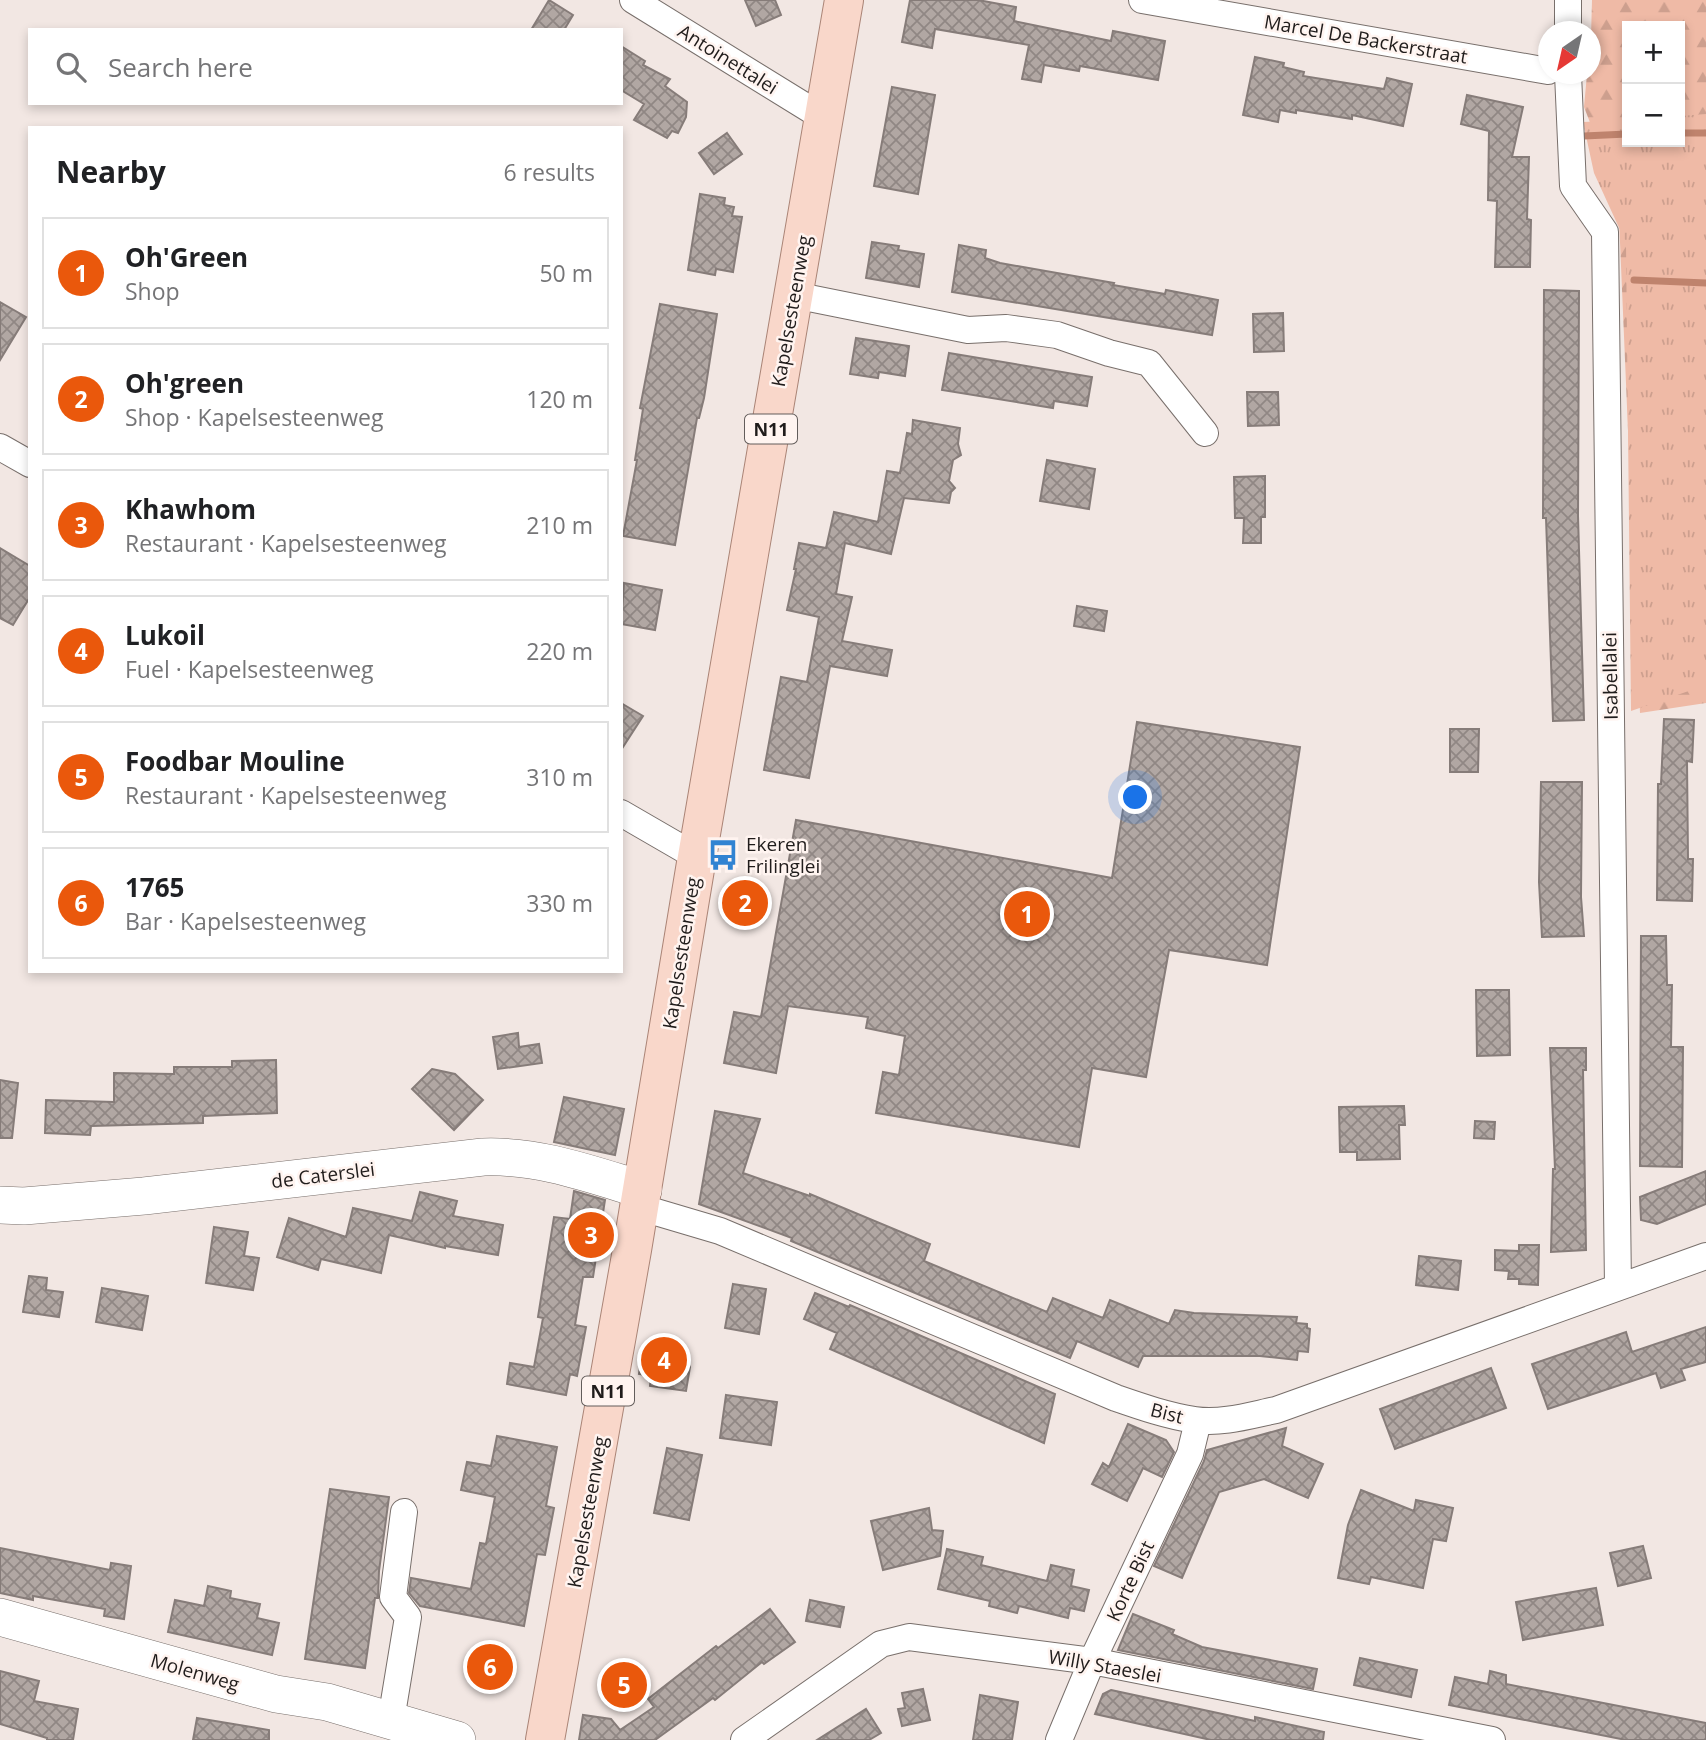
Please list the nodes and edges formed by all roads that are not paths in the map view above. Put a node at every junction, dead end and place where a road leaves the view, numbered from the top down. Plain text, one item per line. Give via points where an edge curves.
1 (633, 0) edge
2 (844, 0) edge
3 (1142, 0) edge
4 (1568, 0) edge
5 (1568, 21) edge
6 (1538, 69) edge
7 (1562, 84) edge
8 (824, 118) junction
9 (794, 295) junction
10 (1205, 433) dead end
11 (0, 447) edge
12 (28, 463) edge
13 (623, 814) edge
14 (697, 857) junction
15 (641, 1199) junction
16 (0, 1205) edge
17 (1706, 1256) edge
18 (1618, 1287) junction
19 (1198, 1420) junction
20 (404, 1512) dead end
21 (0, 1617) edge
22 (1092, 1661) junction
23 (391, 1720) junction
24 (1448, 1736) edge
25 (457, 1740) edge
26 (545, 1740) edge
27 (744, 1740) edge
28 (1059, 1740) edge
29 (1492, 1740) edge

1 - 8 street, Antoinettalei
2 - 8 main road, Kapelsesteenweg / N11
3 - 6 street, Marcel De Backerstraat
4 - 5 street
7 - 18 street, Isabellalei via 1573,186 1605,232
8 - 9 main road, Kapelsesteenweg / N11
9 - 10 street via 968,330 1006,328 1057,335 1149,363
9 - 14 main road, Kapelsesteenweg / N11
11 - 12 street
13 - 14 street
14 - 15 main road, Kapelsesteenweg / N11
15 - 16 street, de Caterslei via 541,1160 493,1156 144,1196
15 - 19 street, Bist via 1116,1398
15 - 26 main road, Kapelsesteenweg / N11
17 - 18 street, Bist
18 - 19 street, Bist via 1276,1410
19 - 22 street, Korte Bist via 1190,1454
20 - 23 street via 393,1597 408,1617
21 - 23 street, Molenweg via 276,1694
22 - 24 street, Willy Staeslei
22 - 27 street, Willy Staeslei via 909,1637 881,1644
22 - 28 street, Korte Bist
23 - 25 street, Molenweg
24 - 29 street, Willy Staeslei

